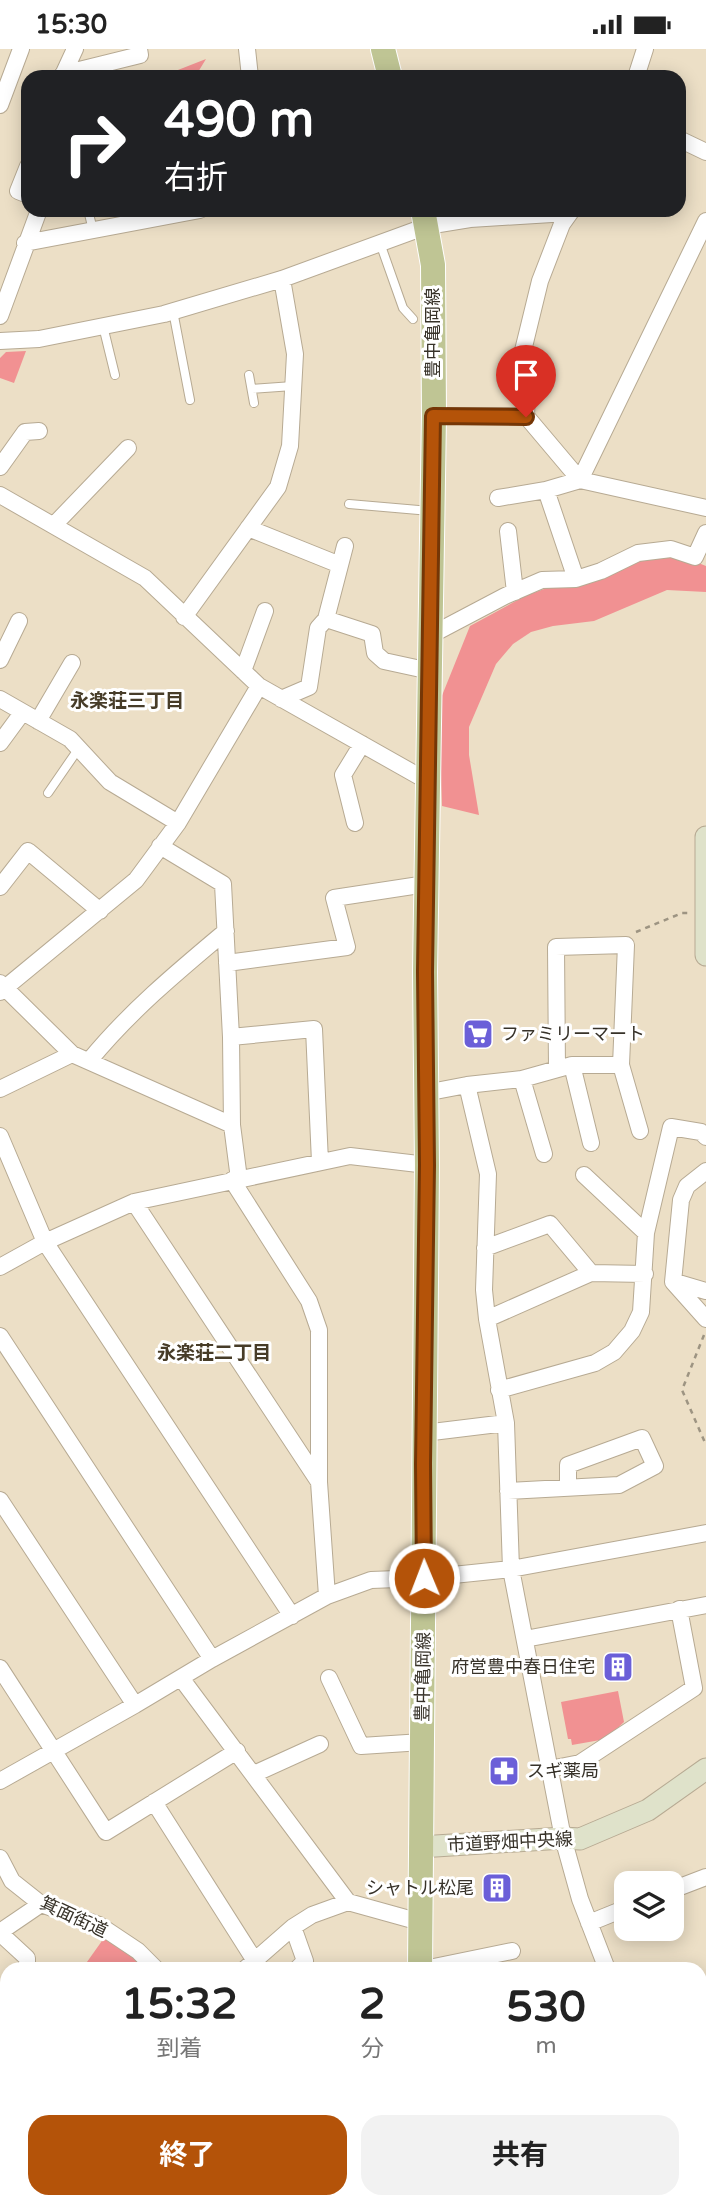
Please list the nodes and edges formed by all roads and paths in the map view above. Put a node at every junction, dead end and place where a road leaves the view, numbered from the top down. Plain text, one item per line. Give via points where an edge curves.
1 (21, 49) edge
2 (75, 49) edge
3 (139, 49) edge
4 (247, 49) edge
5 (383, 49) edge
6 (645, 49) edge
7 (64, 70) edge
8 (82, 70) edge
9 (249, 70) edge
10 (388, 70) edge
11 (638, 70) edge
12 (0, 105) edge
13 (686, 142) edge
14 (706, 152) edge
15 (35, 217) edge
16 (90, 217) edge
17 (139, 217) edge
18 (495, 217) edge
19 (567, 217) edge
20 (425, 218) edge
21 (706, 221) edge
22 (93, 230) junction
23 (25, 243) junction
24 (380, 243) junction
25 (282, 279) junction
26 (173, 311) junction
27 (0, 315) edge
28 (413, 319) dead end
29 (103, 326) junction
30 (0, 341) edge
31 (249, 375) dead end
32 (115, 376) dead end
33 (293, 386) junction
34 (252, 389) junction
35 (190, 400) dead end
36 (254, 403) dead end
37 (433, 416) junction
38 (526, 417) junction
39 (39, 431) dead end
40 (128, 448) dead end
41 (0, 467) edge
42 (580, 480) junction
43 (546, 490) junction
44 (0, 495) edge
45 (498, 498) dead end
46 (349, 504) dead end
47 (706, 509) edge
48 (432, 511) junction
49 (54, 525) junction
50 (248, 528) junction
51 (508, 531) dead end
52 (706, 533) edge
53 (345, 546) dead end
54 (340, 565) junction
55 (576, 579) junction
56 (514, 592) junction
57 (265, 611) dead end
58 (184, 617) junction
59 (326, 619) junction
60 (19, 621) dead end
61 (431, 635) junction
62 (0, 660) edge
63 (72, 663) dead end
64 (243, 671) junction
65 (430, 671) junction
66 (259, 686) junction
67 (0, 699) edge
68 (281, 699) junction
69 (22, 713) junction
70 (38, 721) junction
71 (0, 743) edge
72 (362, 744) junction
73 (79, 748) junction
74 (429, 782) junction
75 (48, 793) dead end
76 (178, 823) junction
77 (356, 823) dead end
78 (706, 837) edge
79 (160, 846) junction
80 (426, 884) junction
81 (0, 887) edge
82 (100, 911) junction
83 (706, 913) edge
84 (226, 931) junction
85 (626, 945) junction
86 (706, 955) edge
87 (228, 963) junction
88 (2, 988) edge
89 (231, 1037) junction
90 (72, 1054) junction
91 (89, 1061) junction
92 (621, 1065) junction
93 (565, 1067) junction
94 (522, 1079) junction
95 (467, 1085) junction
96 (0, 1089) edge
97 (425, 1093) junction
98 (232, 1125) junction
99 (640, 1131) dead end
100 (0, 1136) edge
101 (706, 1137) edge
102 (591, 1143) dead end
103 (544, 1154) dead end
104 (320, 1162) junction
105 (427, 1165) junction
106 (706, 1171) edge
107 (584, 1175) dead end
108 (236, 1180) junction
109 (134, 1202) junction
110 (646, 1233) junction
111 (45, 1242) junction
112 (485, 1248) junction
113 (0, 1267) edge
114 (591, 1273) junction
115 (645, 1274) junction
116 (673, 1282) junction
117 (706, 1291) edge
118 (487, 1319) junction
119 (706, 1319) edge
120 (706, 1331) edge
121 (0, 1336) edge
122 (499, 1389) junction
123 (506, 1423) junction
124 (424, 1433) junction
125 (706, 1445) edge
126 (319, 1482) junction
127 (568, 1487) junction
128 (508, 1491) junction
129 (0, 1500) edge
130 (706, 1533) edge
131 (511, 1569) junction
132 (424, 1578) junction
133 (327, 1596) junction
134 (706, 1605) edge
135 (679, 1609) junction
136 (292, 1616) junction
137 (525, 1639) junction
138 (212, 1659) junction
139 (0, 1668) edge
140 (181, 1678) junction
141 (329, 1678) dead end
142 (135, 1705) junction
143 (422, 1742) junction
144 (320, 1744) dead end
145 (53, 1751) junction
146 (237, 1751) junction
147 (550, 1769) junction
148 (706, 1769) edge
149 (254, 1774) junction
150 (0, 1781) edge
151 (154, 1802) junction
152 (564, 1837) junction
153 (420, 1847) junction
154 (0, 1858) edge
155 (706, 1877) edge
156 (684, 1885) edge
157 (348, 1902) junction
158 (41, 1904) junction
159 (614, 1913) edge
160 (420, 1922) junction
161 (589, 1923) junction
162 (293, 1927) junction
163 (0, 1933) edge
164 (512, 1951) dead end
165 (27, 1962) edge
166 (149, 1962) edge
167 (248, 1962) edge
168 (253, 1962) edge
169 (304, 1962) edge
170 (422, 1962) edge
171 (457, 1962) edge
172 (604, 1962) edge

1 - 12 street
2 - 7 street
3 - 8 street via 140,55
4 - 9 street
5 - 10 main road
6 - 11 street
13 - 14 street
15 - 23 street
16 - 22 lane
17 - 22 street
18 - 20 street
19 - 38 street via 540,281 520,363 527,393
20 - 24 street
20 - 37 main road, 豊中亀岡線 via 433,265
21 - 42 street
22 - 23 street
23 - 27 street
24 - 25 street
24 - 28 lane via 403,308
25 - 26 street
25 - 33 street via 295,354
26 - 29 street
26 - 35 lane
29 - 30 street via 39,339
29 - 32 lane
31 - 34 lane
33 - 34 lane
33 - 50 street via 290,446 278,487
34 - 36 lane
37 - 38 street
37 - 48 main road, 豊中亀岡線
38 - 42 street
39 - 41 street via 25,432
40 - 49 street
42 - 43 street
42 - 47 street
43 - 45 street
43 - 55 street
44 - 49 street
46 - 48 lane
48 - 61 main road, 豊中亀岡線
49 - 58 street via 145,578
50 - 54 street
50 - 58 street
51 - 56 street
52 - 55 street via 695,557 671,548 638,553
53 - 54 street
54 - 59 street
55 - 56 street via 542,580
56 - 61 street
57 - 64 street
58 - 64 street
59 - 65 street via 372,634 375,653 384,661
59 - 68 street via 318,628 309,687
60 - 62 street
61 - 65 main road, 豊中亀岡線
63 - 70 street
64 - 66 street
65 - 74 main road, 豊中亀岡線
66 - 68 street
66 - 76 street
67 - 69 street
68 - 72 street
69 - 70 street
69 - 71 street
70 - 73 street
72 - 74 street
72 - 77 street via 342,775
73 - 75 lane
73 - 76 street via 110,782
74 - 80 main road, 豊中亀岡線
76 - 79 street
78 - 83 street
79 - 82 street via 136,880
79 - 84 street via 223,884
80 - 87 street via 334,898 347,947
80 - 97 main road, 豊中亀岡線
81 - 82 street via 28,851
82 - 88 street
83 - 85 path via 682,913 630,935
83 - 86 street
84 - 87 street
84 - 91 street via 115,1029
85 - 92 street
85 - 93 street via 556,947
87 - 89 street
88 - 90 street
89 - 98 street
89 - 104 street via 314,1029
90 - 91 street
90 - 96 street
91 - 98 street
92 - 93 street
92 - 99 street
93 - 94 street
93 - 102 street
94 - 95 street
94 - 103 street
95 - 97 street
95 - 112 street via 488,1174
97 - 105 main road, 豊中亀岡線
98 - 108 street
100 - 111 street
101 - 110 street via 671,1127
104 - 105 street via 350,1156
104 - 108 street
105 - 124 main road, 豊中亀岡線
106 - 116 street via 687,1186 681,1200
107 - 110 street
108 - 109 street
108 - 126 street via 309,1301 319,1330
109 - 111 street
109 - 126 street
110 - 115 street
111 - 113 street
111 - 136 street
112 - 114 street via 550,1224
112 - 118 street
114 - 115 street
114 - 118 street
115 - 122 street via 642,1312 614,1352 595,1363
116 - 117 street
116 - 119 street
118 - 122 street
120 - 125 path via 682,1390
121 - 138 street
122 - 123 street
123 - 124 street
123 - 128 street
124 - 132 main road, 豊中亀岡線
126 - 133 street
127 - 127 street via 619,1485 655,1466 642,1438 568,1465
127 - 128 street
128 - 131 street
129 - 142 street
130 - 131 street
131 - 132 street
131 - 137 street
132 - 133 street via 371,1580
132 - 143 main road, 豊中亀岡線
133 - 136 street
134 - 135 street
135 - 137 street
135 - 147 street via 694,1688 580,1763
136 - 138 street
137 - 147 street
138 - 140 street
139 - 145 street
140 - 142 street
140 - 146 street
141 - 143 street via 361,1746
142 - 145 street
143 - 153 main road, 豊中亀岡線
144 - 149 street
145 - 150 street
145 - 151 street via 106,1832
146 - 149 street
146 - 151 street
147 - 152 street
148 - 152 street, 市道野畑中央線 via 648,1810 580,1839
149 - 157 street
151 - 167 street
152 - 153 street, 市道野畑中央線
152 - 161 street
153 - 160 main road, 豊中亀岡線
154 - 158 street, 箕面街道 via 12,1881
155 - 156 street
157 - 160 street
157 - 162 street
158 - 163 street
158 - 166 street, 箕面街道 via 99,1925
159 - 161 street
160 - 170 main road, 豊中亀岡線
161 - 172 street
162 - 168 street
162 - 169 street
163 - 165 street
164 - 171 street

